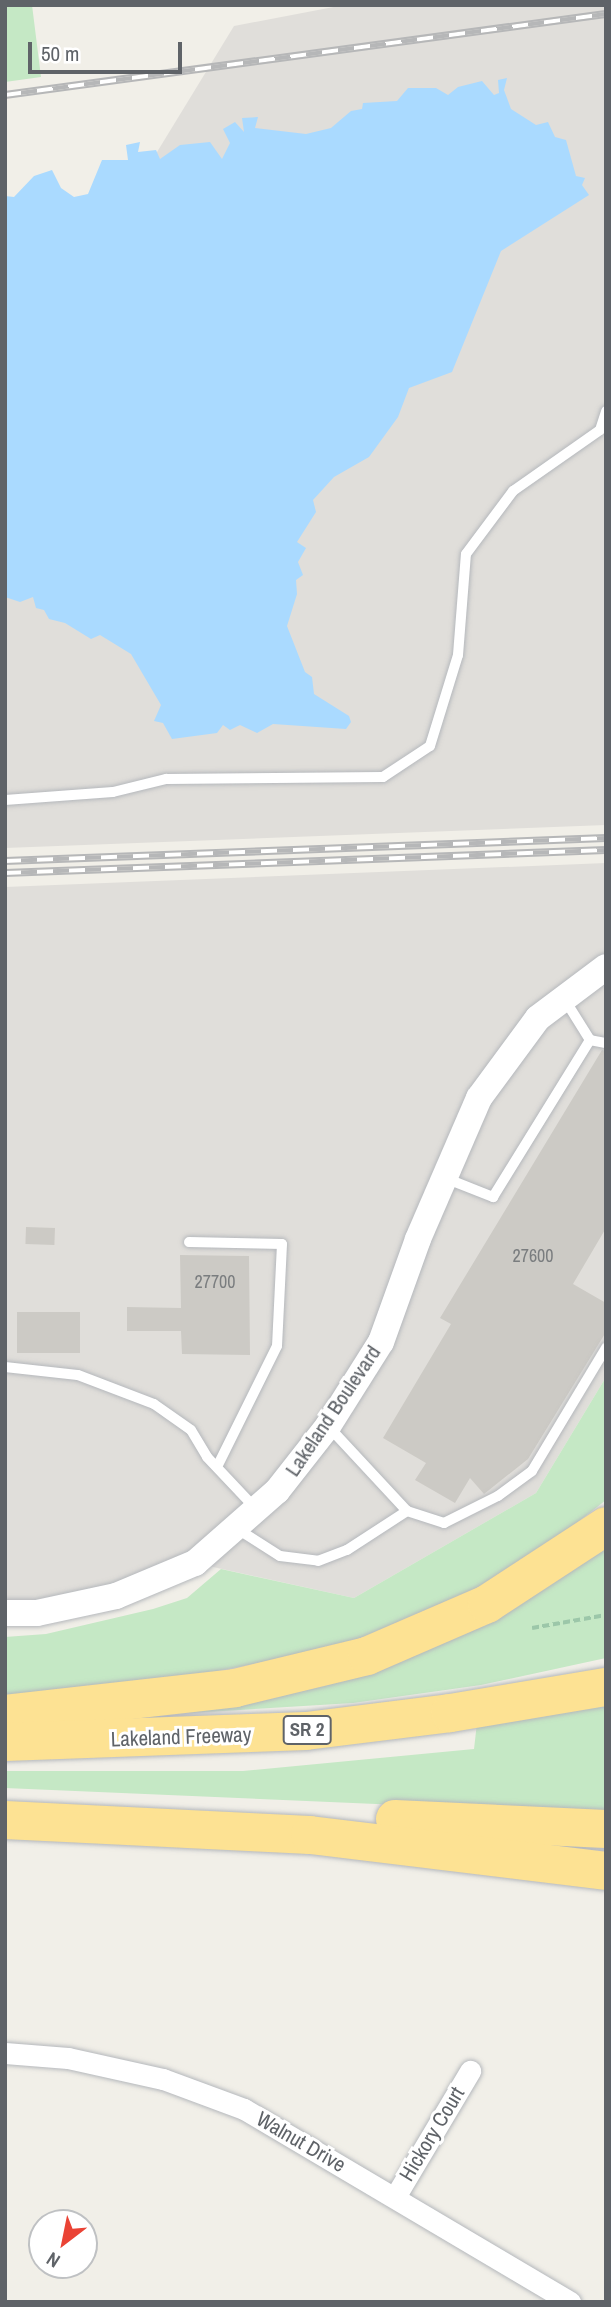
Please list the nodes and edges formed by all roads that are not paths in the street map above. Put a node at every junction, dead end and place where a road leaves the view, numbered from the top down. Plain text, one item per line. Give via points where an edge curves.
1 (606, 411) edge
2 (5, 800) edge
3 (606, 967) edge
4 (563, 998) junction
5 (590, 1040) junction
6 (606, 1043) edge
7 (444, 1178) junction
8 (189, 1242) dead end
9 (606, 1348) edge
10 (5, 1367) edge
11 (328, 1426) junction
12 (217, 1467) junction
13 (258, 1510) junction
14 (407, 1511) junction
15 (606, 1526) edge
16 (236, 1528) junction
17 (5, 1613) edge
18 (606, 1687) edge
19 (5, 1714) edge
20 (5, 1742) edge
21 (5, 1802) edge
22 (5, 1820) edge
23 (606, 1829) edge
24 (606, 1871) edge
25 (5, 2053) edge
26 (470, 2071) dead end
27 (395, 2197) junction
28 (570, 2302) edge

1 - 2 lane via 600,430 513,491 466,554 458,655 430,746 393,771 383,776 166,779 113,792
3 - 4 street, Lakeland Boulevard
4 - 5 lane
4 - 7 street, Lakeland Boulevard via 538,1017 479,1098
5 - 6 lane
5 - 7 lane via 493,1197
7 - 11 street, Lakeland Boulevard via 381,1342
8 - 12 lane via 282,1244 277,1346
9 - 14 lane via 532,1471 499,1496 444,1523
10 - 12 lane via 78,1375 122,1388 191,1430
11 - 13 street, Lakeland Boulevard
11 - 14 lane
12 - 13 lane
13 - 16 street, Lakeland Boulevard
14 - 16 lane via 347,1550 318,1561 280,1556
15 - 19 highway via 487,1604 367,1656 236,1688
16 - 17 street, Lakeland Boulevard via 195,1563 116,1597 37,1613
18 - 20 highway, Lakeland Freeway / SR 2 via 306,1731
21 - 23 highway
22 - 24 highway via 273,1832
25 - 27 street, Walnut Drive via 68,2058 163,2079 244,2109
26 - 27 street, Hickory Court
27 - 28 street, Walnut Drive

